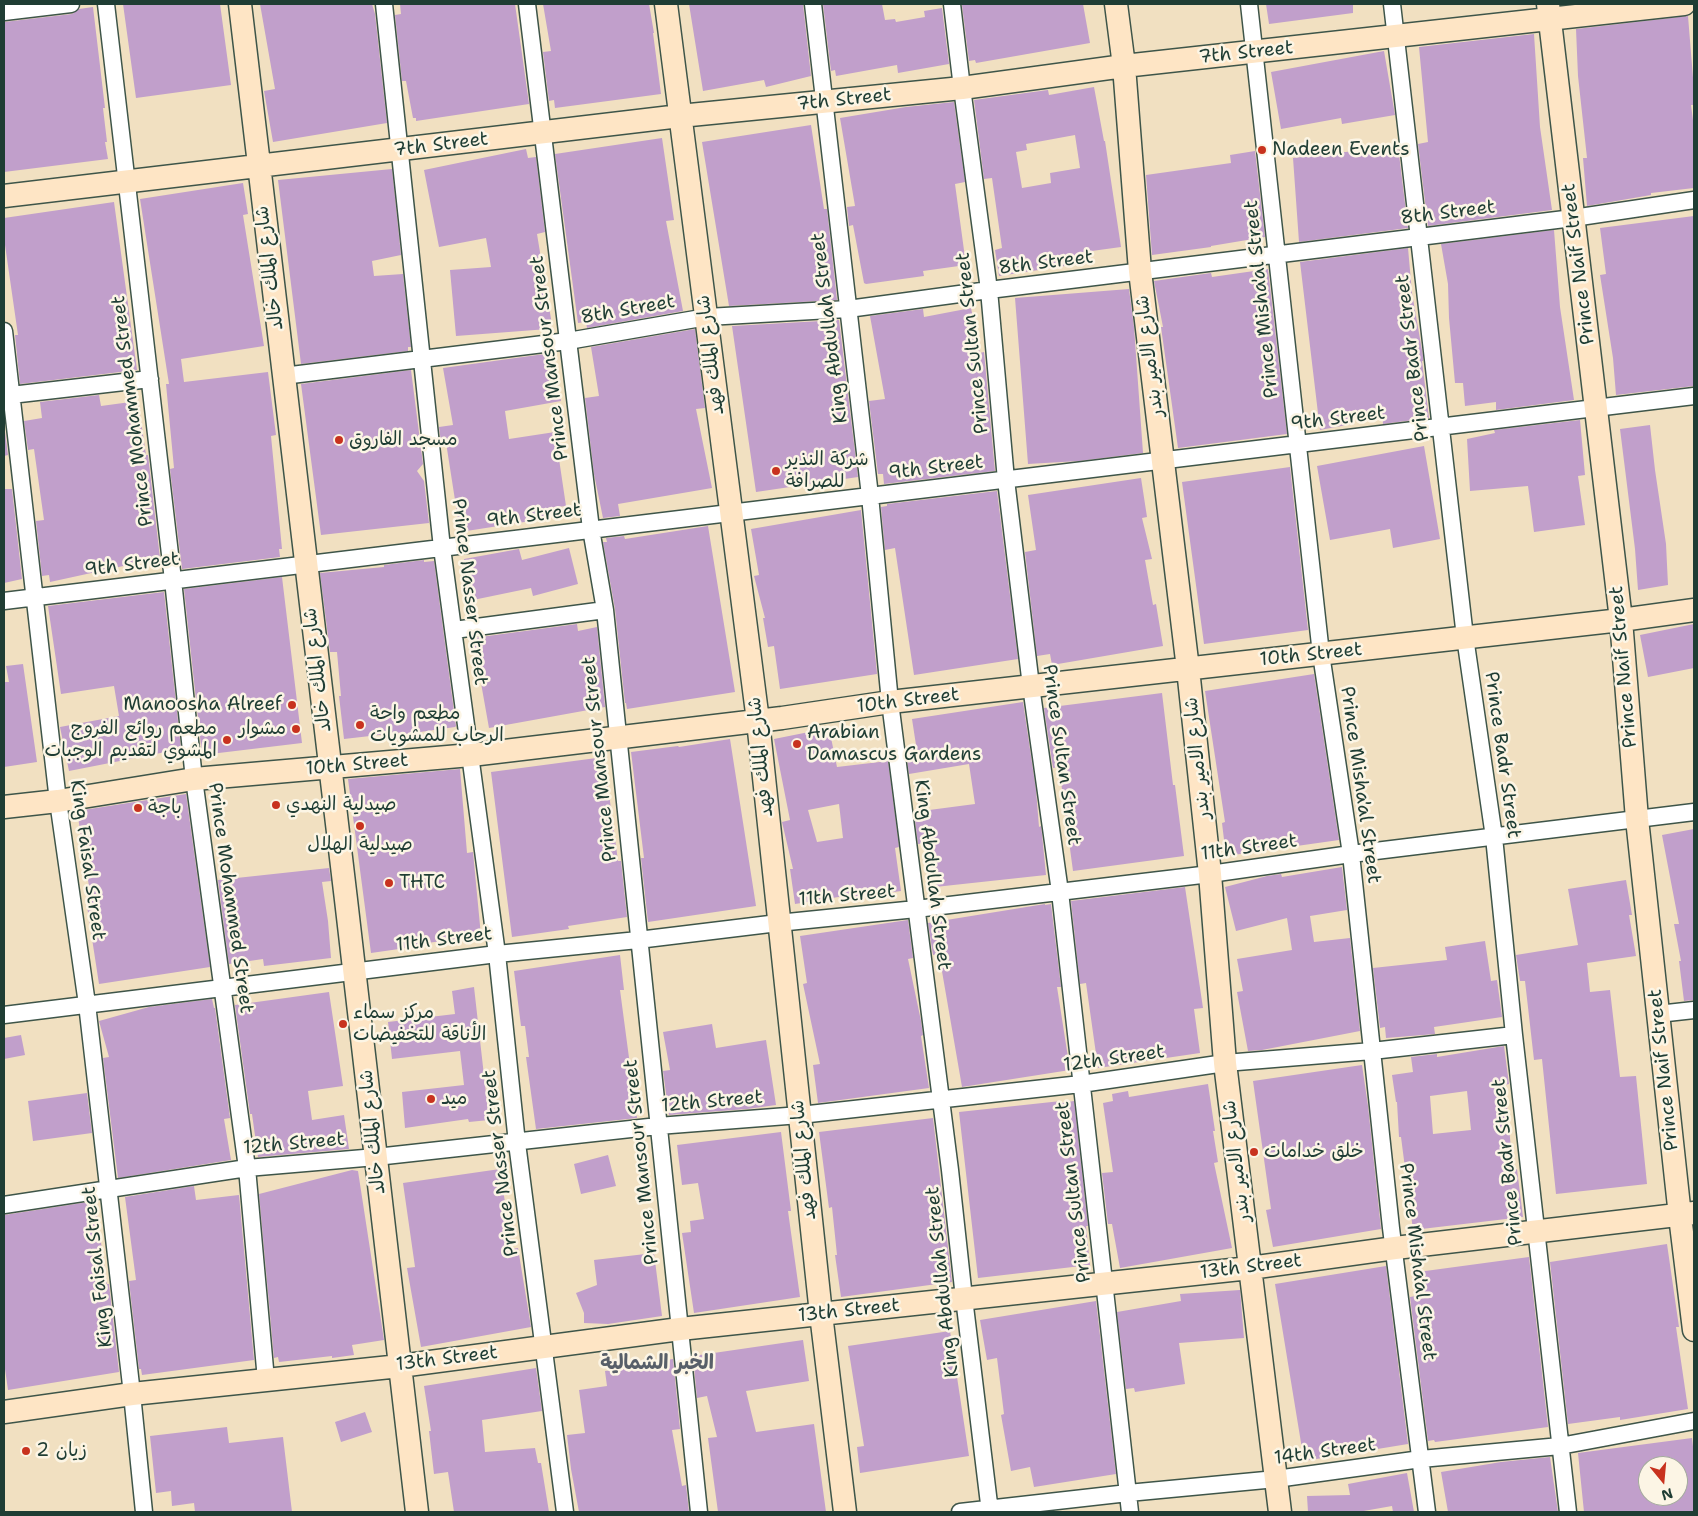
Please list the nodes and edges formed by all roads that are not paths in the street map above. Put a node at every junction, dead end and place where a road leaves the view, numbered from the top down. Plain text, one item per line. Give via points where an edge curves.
1 (71, 4) edge
2 (106, 4) edge
3 (240, 4) edge
4 (384, 4) edge
5 (526, 4) edge
6 (666, 4) edge
7 (813, 4) edge
8 (952, 4) edge
9 (1116, 4) edge
10 (1249, 4) edge
11 (1392, 4) edge
12 (1684, 4) edge
13 (1549, 11) edge
14 (4, 12) edge
15 (1395, 36) junction
16 (1255, 52) junction
17 (1124, 66) junction
18 (962, 88) junction
19 (824, 102) junction
20 (680, 116) junction
21 (542, 133) junction
22 (400, 150) junction
23 (258, 165) junction
24 (126, 180) junction
25 (4, 196) edge
26 (1694, 200) edge
27 (1573, 218) junction
28 (1419, 237) junction
29 (1277, 254) junction
30 (1140, 271) junction
31 (989, 290) junction
32 (848, 309) junction
33 (707, 317) junction
34 (4, 338) edge
35 (568, 341) junction
36 (422, 359) junction
37 (283, 376) junction
38 (150, 379) junction
39 (11, 395) junction
40 (1694, 396) edge
41 (1596, 408) junction
42 (1440, 426) junction
43 (1298, 444) junction
44 (1163, 461) junction
45 (1006, 480) junction
46 (870, 496) junction
47 (730, 512) junction
48 (591, 529) junction
49 (442, 548) junction
50 (305, 564) junction
51 (173, 580) junction
52 (33, 597) junction
53 (4, 601) edge
54 (605, 610) junction
55 (1694, 610) edge
56 (1621, 620) junction
57 (454, 630) junction
58 (1465, 637) junction
59 (1321, 654) junction
60 (1188, 669) junction
61 (1031, 686) junction
62 (890, 702) junction
63 (758, 721) junction
64 (617, 738) junction
65 (470, 755) junction
66 (329, 768) junction
67 (194, 779) junction
68 (58, 801) junction
69 (4, 807) edge
70 (1694, 812) edge
71 (1637, 819) junction
72 (1494, 837) junction
73 (1350, 854) junction
74 (1210, 874) junction
75 (1060, 892) junction
76 (916, 910) junction
77 (778, 923) junction
78 (638, 940) junction
79 (497, 954) junction
80 (355, 971) junction
81 (221, 988) junction
82 (87, 1004) junction
83 (1694, 1010) edge
84 (1658, 1014) junction
85 (4, 1015) edge
86 (1514, 1034) junction
87 (1372, 1051) junction
88 (1225, 1063) junction
89 (1081, 1084) junction
90 (941, 1100) junction
91 (800, 1115) junction
92 (658, 1126) junction
93 (517, 1143) junction
94 (376, 1157) junction
95 (247, 1168) junction
96 (109, 1190) junction
97 (4, 1205) edge
98 (1687, 1215) edge
99 (1536, 1232) junction
100 (1395, 1248) junction
101 (1250, 1268) junction
102 (1104, 1283) junction
103 (964, 1298) junction
104 (821, 1314) junction
105 (680, 1329) junction
106 (1694, 1330) edge
107 (544, 1347) junction
108 (400, 1366) junction
109 (266, 1380) junction
110 (132, 1394) junction
111 (4, 1412) edge
112 (1694, 1422) edge
113 (1560, 1446) junction
114 (1420, 1459) junction
115 (1276, 1479) junction
116 (1128, 1493) junction
117 (990, 1511) edge
118 (144, 1512) edge
119 (416, 1512) edge
120 (566, 1512) edge
121 (699, 1512) edge
122 (845, 1512) edge
123 (960, 1512) edge
124 (1130, 1512) edge
125 (1280, 1512) edge
126 (1427, 1512) edge
127 (1568, 1512) edge

1 - 14 street
2 - 24 street, Prince Mohammed Street
3 - 23 street, شارع الملك خالد
4 - 22 street, Prince Nasser Street
5 - 21 street, Prince Mansour Street
6 - 20 street, شارع الملك فهد
7 - 19 street, King Abdullah Street
8 - 18 street, Prince Sultan Street
9 - 17 street, شارع الامير بندر
10 - 16 street, Prince Misha'al Street
11 - 15 street, Prince Badr Street
12 - 13 street, 7th Street
13 - 15 street, 7th Street
13 - 27 street, Prince Naif Street
15 - 16 street, 7th Street
15 - 28 street, Prince Badr Street
16 - 17 street, 7th Street
16 - 29 street, Prince Misha'al Street
17 - 18 street, 7th Street
17 - 30 street, شارع الامير بندر
18 - 19 street, 7th Street
18 - 31 street, Prince Sultan Street
19 - 20 street, 7th Street
19 - 32 street, King Abdullah Street
20 - 21 street, 7th Street
20 - 33 street, شارع الملك فهد
21 - 22 street, 7th Street
21 - 35 street, Prince Mansour Street
22 - 23 street, 7th Street
22 - 36 street, Prince Nasser Street
23 - 24 street, 7th Street
23 - 37 street, شارع الملك خالد
24 - 25 street, 7th Street
24 - 38 street, Prince Mohammed Street
26 - 27 street, 8th Street
27 - 28 street, 8th Street
27 - 41 street, Prince Naif Street
28 - 29 street, 8th Street
28 - 42 street, Prince Badr Street
29 - 30 street, 8th Street
29 - 43 street, Prince Misha'al Street
30 - 31 street, 8th Street
30 - 44 street, شارع الامير بندر
31 - 32 street, 8th Street
31 - 45 street, Prince Sultan Street
32 - 33 street, 8th Street
32 - 46 street, King Abdullah Street
33 - 35 street, 8th Street
33 - 47 street, شارع الملك فهد
34 - 39 street, King Faisal Street
35 - 36 street, 8th Street
35 - 48 street, Prince Mansour Street
36 - 37 street, 8th Street
36 - 49 street, Prince Nasser Street
37 - 50 street, شارع الملك خالد
38 - 39 street
38 - 51 street, Prince Mohammed Street
39 - 52 street, King Faisal Street
40 - 41 street, 9th Street
41 - 42 street, 9th Street
41 - 56 street, Prince Naif Street
42 - 43 street, 9th Street
42 - 58 street, Prince Badr Street
43 - 44 street, 9th Street
43 - 59 street, Prince Misha'al Street
44 - 45 street, 9th Street
44 - 60 street, شارع الامير بندر
45 - 46 street, 9th Street
45 - 61 street, Prince Sultan Street
46 - 47 street, 9th Street
46 - 62 street, King Abdullah Street
47 - 48 street, 9th Street
47 - 63 street, شارع الملك فهد
48 - 49 street, 9th Street
48 - 54 street, Prince Mansour Street
49 - 50 street, 9th Street
49 - 57 street, Prince Nasser Street
50 - 51 street, 9th Street
50 - 66 street, شارع الملك خالد
51 - 52 street, 9th Street
51 - 67 street, Prince Mohammed Street
52 - 53 street, 9th Street
52 - 68 street, King Faisal Street
54 - 57 street
54 - 64 street, Prince Mansour Street
55 - 56 street, 10th Street
56 - 58 street, 10th Street
56 - 71 street, Prince Naif Street
57 - 65 street, Prince Nasser Street
58 - 59 street, 10th Street
58 - 72 street, Prince Badr Street
59 - 60 street, 10th Street
59 - 73 street, Prince Misha'al Street
60 - 61 street, 10th Street
60 - 74 street, شارع الامير بندر
61 - 62 street, 10th Street
61 - 75 street, Prince Sultan Street
62 - 63 street, 10th Street
62 - 76 street, King Abdullah Street
63 - 64 street, 10th Street
63 - 77 street, شارع الملك فهد
64 - 65 street, 10th Street
64 - 78 street, Prince Mansour Street
65 - 66 street, 10th Street
65 - 79 street, Prince Nasser Street
66 - 67 street, 10th Street
66 - 80 street, شارع الملك خالد
67 - 68 street, 10th Street
67 - 81 street, Prince Mohammed Street
68 - 69 street, 10th Street
68 - 82 street, King Faisal Street
70 - 71 street, 11th Street
71 - 72 street, 11th Street
71 - 84 street, Prince Naif Street
72 - 73 street, 11th Street
72 - 86 street, Prince Badr Street
73 - 74 street, 11th Street
73 - 87 street, Prince Misha'al Street
74 - 75 street, 11th Street
74 - 88 street, شارع الامير بندر
75 - 76 street, 11th Street
75 - 89 street, Prince Sultan Street
76 - 77 street, 11th Street
76 - 90 street, King Abdullah Street
77 - 78 street, 11th Street
77 - 91 street, شارع الملك فهد
78 - 79 street, 11th Street
78 - 92 street, Prince Mansour Street
79 - 80 street, 11th Street
79 - 93 street, Prince Nasser Street
80 - 81 street, 11th Street
80 - 94 street, شارع الملك خالد
81 - 82 street, 11th Street
81 - 95 street, Prince Mohammed Street
82 - 85 street, 11th Street
82 - 96 street, King Faisal Street
83 - 84 street
84 - 98 street, Prince Naif Street
86 - 87 street, 12th Street
86 - 99 street, Prince Badr Street
87 - 88 street, 12th Street
87 - 100 street, Prince Misha'al Street
88 - 89 street, 12th Street
88 - 101 street, شارع الامير بندر
89 - 90 street, 12th Street
89 - 102 street, Prince Sultan Street
90 - 91 street, 12th Street
90 - 103 street, King Abdullah Street
91 - 92 street, 12th Street
91 - 104 street, شارع الملك فهد
92 - 93 street, 12th Street
92 - 105 street, Prince Mansour Street
93 - 94 street, 12th Street
93 - 107 street, Prince Nasser Street
94 - 95 street, 12th Street
94 - 108 street, شارع الملك خالد
95 - 96 street, 12th Street
95 - 109 street, Prince Mohammed Street
96 - 97 street, 12th Street
96 - 110 street, King Faisal Street
98 - 99 street, 13th Street
98 - 106 street, Prince Naif Street
99 - 100 street, 13th Street
99 - 113 street, Prince Badr Street
100 - 101 street, 13th Street
100 - 114 street, Prince Misha'al Street
101 - 102 street, 13th Street
101 - 115 street, شارع الامير بندر
102 - 103 street, 13th Street
102 - 116 street, Prince Sultan Street
103 - 104 street, 13th Street
103 - 117 street, King Abdullah Street
104 - 105 street, 13th Street
104 - 122 street, شارع الملك فهد
105 - 107 street, 13th Street
105 - 121 street, Prince Mansour Street
107 - 108 street, 13th Street
107 - 120 street, Prince Nasser Street
108 - 109 street, 13th Street
108 - 119 street, شارع الملك خالد
109 - 110 street, 13th Street
110 - 111 street, 13th Street
110 - 118 street, King Faisal Street
112 - 113 street, 14th Street
113 - 114 street, 14th Street
113 - 127 street, Prince Badr Street
114 - 115 street, 14th Street
114 - 126 street, Prince Misha'al Street
115 - 116 street, 14th Street
115 - 125 street, شارع الامير بندر
116 - 117 street, 14th Street
116 - 124 street, Prince Sultan Street
117 - 123 street, 14th Street

